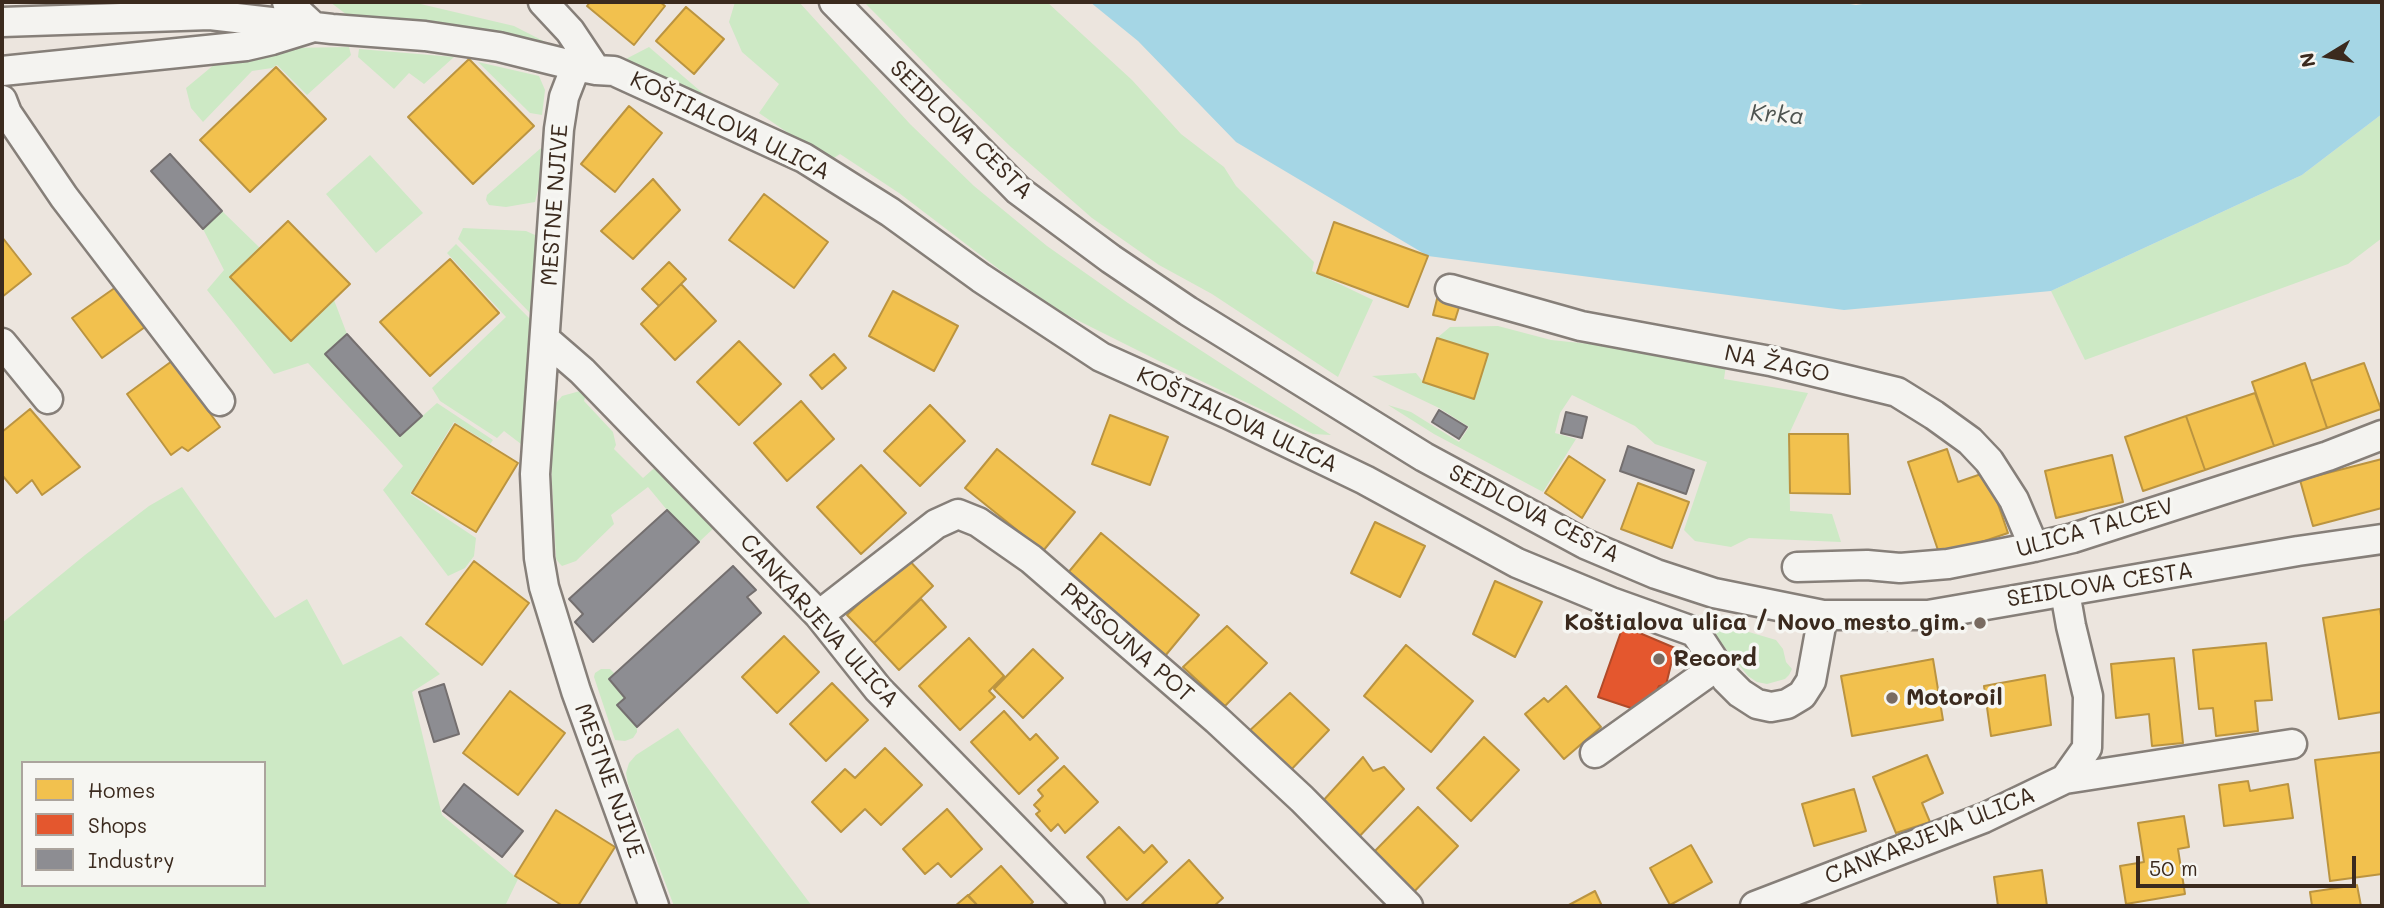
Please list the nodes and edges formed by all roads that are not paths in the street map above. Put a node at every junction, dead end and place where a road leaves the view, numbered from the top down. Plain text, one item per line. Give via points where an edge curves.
1 (287, 2) edge
2 (543, 2) edge
3 (834, 2) edge
4 (320, 19) edge
5 (2, 22) edge
6 (586, 68) junction
7 (2, 71) edge
8 (2, 100) edge
9 (1450, 289) dead end
10 (545, 339) junction
11 (2, 343) edge
12 (48, 399) dead end
13 (220, 401) dead end
14 (2382, 435) edge
15 (2382, 539) edge
16 (2034, 547) junction
17 (1797, 567) dead end
18 (2065, 592) junction
19 (819, 615) junction
20 (1823, 615) junction
21 (1717, 666) junction
22 (2292, 744) dead end
23 (1595, 753) dead end
24 (2065, 779) junction
25 (654, 906) edge
26 (1090, 906) edge
27 (1408, 906) edge
28 (1755, 906) edge

1 - 4 street
2 - 6 street via 570,31
3 - 20 street, SEIDLOVA CESTA via 1018,190 1111,259 1289,375 1424,457 1585,544 1714,593
4 - 5 street via 211,15
4 - 6 street via 487,45
4 - 7 street via 246,46
6 - 10 street, MESTNE NJIVE via 564,97 559,129
6 - 21 street, KOŠTIALOVA ULICA via 614,71 822,169 1101,357 1365,480 1517,562 1695,632
8 - 13 street via 64,198
9 - 16 street, NA ŽAGO via 1581,326 1770,361 1896,392 1961,434 1989,461 2014,500
10 - 19 street, CANKARJEVA ULICA via 582,371
10 - 25 street, MESTNE NJIVE via 536,474 543,580 576,691
11 - 12 street
14 - 16 street, ULICA TALCEV
15 - 18 street, SEIDLOVA CESTA
16 - 17 street, ULICA TALCEV via 1936,565
18 - 20 street, SEIDLOVA CESTA via 1928,615
18 - 24 street, CANKARJEVA ULICA via 2088,696 2087,748
19 - 26 street, CANKARJEVA ULICA via 878,689
19 - 27 street, PRISOJNA POT via 936,524 958,514 978,522 1031,559 1217,720
20 - 21 street, KOŠTIALOVA ULICA via 1811,681 1802,695 1787,704 1757,705
21 - 23 street
22 - 24 street, CANKARJEVA ULICA
24 - 28 street, CANKARJEVA ULICA via 1984,818

